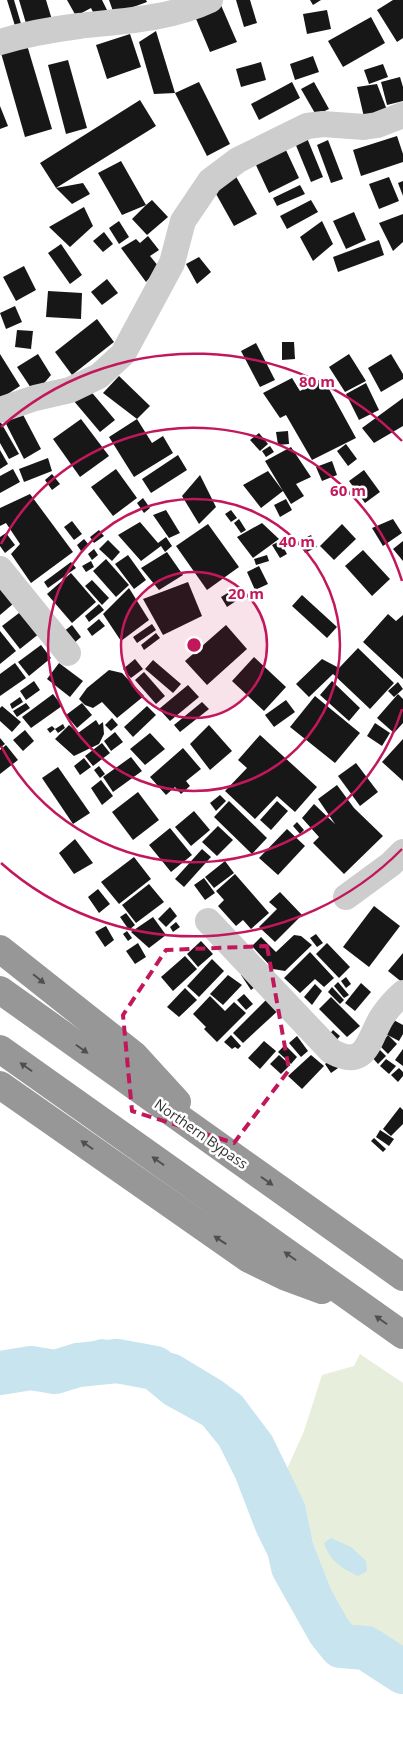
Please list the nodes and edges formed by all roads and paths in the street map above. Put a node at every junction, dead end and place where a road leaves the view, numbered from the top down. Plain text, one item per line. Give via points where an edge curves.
1 (210, 0) edge
2 (0, 42) edge
3 (403, 114) edge
4 (0, 410) edge
5 (0, 569) edge
6 (68, 653) dead end
7 (403, 852) edge
8 (346, 897) dead end
9 (208, 921) dead end
10 (0, 950) edge
11 (0, 990) edge
12 (403, 993) edge
13 (0, 1049) edge
14 (0, 1084) edge
15 (214, 1142) junction
16 (403, 1277) edge
17 (359, 1304) junction
18 (403, 1335) edge

1 - 2 street via 194,8 156,16
3 - 4 street via 364,127 307,126 238,160 210,181 183,221 172,263 122,354 99,376 70,390
5 - 6 street
7 - 8 street
9 - 12 street via 331,1051 342,1057 352,1058 369,1046 382,1018
10 -> 15 highway via 134,1055
11 -> 15 highway, Northern Bypass
17 -> 13 highway
17 -> 14 highway via 249,1259
15 -> 16 highway, Northern Bypass
18 -> 17 highway

